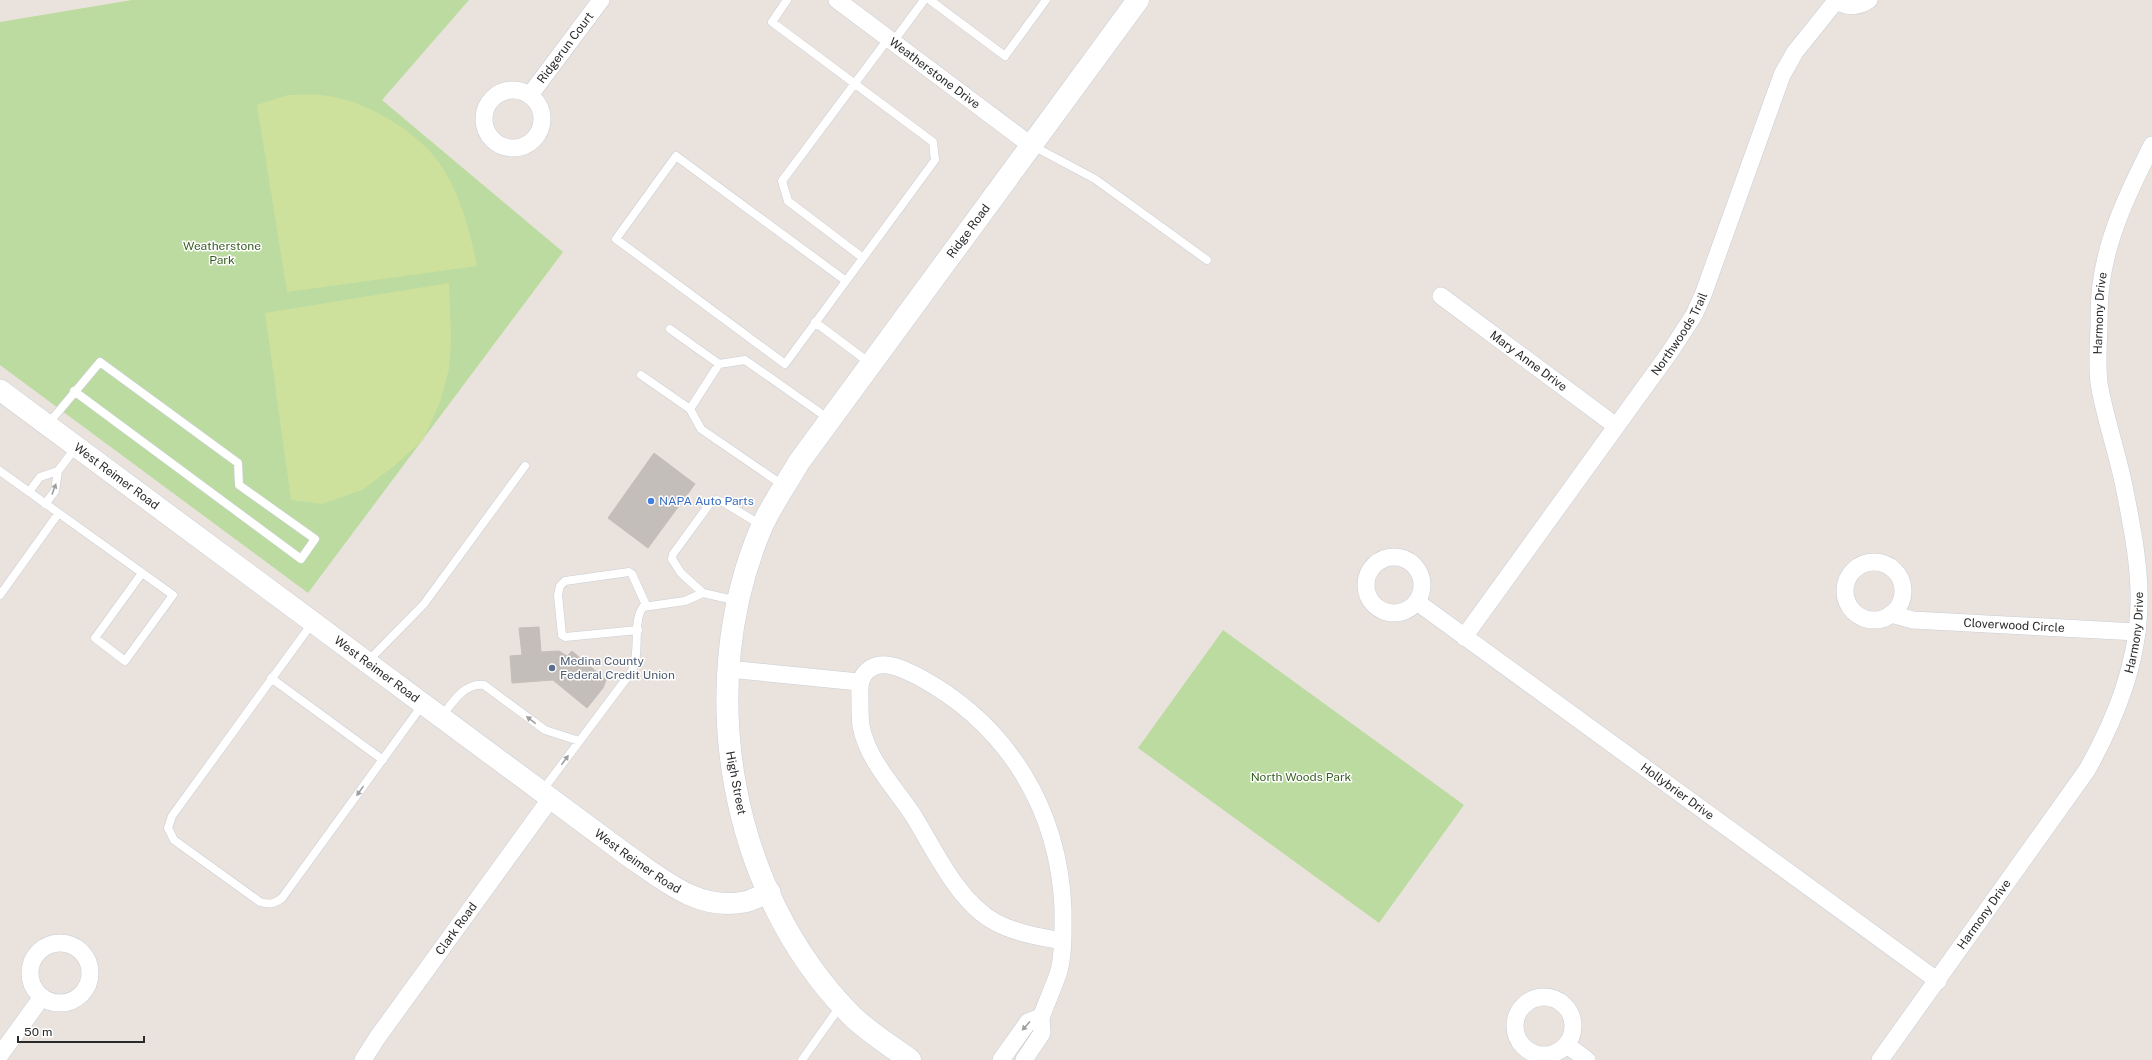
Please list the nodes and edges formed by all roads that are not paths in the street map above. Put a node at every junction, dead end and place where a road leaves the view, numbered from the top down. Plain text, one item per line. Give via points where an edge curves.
1 (601, 0) edge
2 (788, 0) edge
3 (837, 0) edge
4 (924, 0) edge
5 (930, 0) edge
6 (1046, 0) edge
7 (1138, 0) edge
8 (1835, 0) edge
9 (1869, 0) edge
10 (891, 40) junction
11 (855, 84) junction
12 (530, 95) dead end
13 (2152, 145) edge
14 (1032, 146) junction
15 (863, 258) junction
16 (1207, 260) dead end
17 (846, 281) junction
18 (1440, 296) dead end
19 (815, 322) junction
20 (670, 329) dead end
21 (719, 364) junction
22 (871, 364) junction
23 (641, 374) dead end
24 (0, 390) edge
25 (74, 391) junction
26 (690, 409) junction
27 (830, 420) junction
28 (48, 425) junction
29 (1616, 426) junction
30 (77, 446) junction
31 (799, 462) joint
32 (525, 466) dead end
33 (0, 471) edge
34 (58, 471) junction
35 (785, 486) junction
36 (29, 492) junction
37 (45, 504) junction
38 (58, 514) junction
39 (762, 526) junction
40 (142, 573) junction
41 (703, 593) junction
42 (0, 595) edge
43 (739, 601) junction
44 (1417, 602) dead end
45 (646, 605) junction
46 (1891, 614) dead end
47 (314, 621) junction
48 (638, 630) junction
49 (2137, 632) junction
50 (1464, 637) junction
51 (368, 661) junction
52 (728, 669) junction
53 (271, 678) junction
54 (859, 682) junction
55 (424, 703) junction
56 (442, 716) junction
57 (579, 741) junction
58 (383, 760) junction
59 (546, 794) junction
60 (770, 892) junction
61 (1062, 941) junction
62 (1938, 981) junction
63 (42, 997) dead end
64 (842, 1005) junction
65 (1041, 1017) junction
66 (1567, 1045) dead end
67 (0, 1055) edge
68 (363, 1060) edge
69 (802, 1060) edge
70 (910, 1060) edge
71 (1001, 1060) edge
72 (1024, 1060) edge
73 (1587, 1060) edge
74 (1880, 1060) edge

1 - 12 street, Ridgerun Court
2 - 11 lane via 772,22
3 - 10 street, Weatherstone Drive
4 - 10 lane
5 - 6 lane via 1006,56
7 - 14 main road, Ridge Road
8 - 9 street, Northwoods Trail via 1852,6
8 - 29 street, Northwoods Trail via 1795,52 1782,75 1715,266 1694,315
10 - 11 lane
10 - 14 street, Weatherstone Drive
11 - 15 lane via 932,142 934,160
11 - 15 lane via 782,181 788,201
13 - 49 street, Harmony Drive via 2120,213 2109,248 2101,285 2098,351 2099,382 2125,490 2137,569
14 - 16 lane via 1094,179
14 - 22 main road, Ridge Road
15 - 17 lane
17 - 19 lane
17 - 19 lane via 676,156 616,239 784,364
18 - 29 street, Mary Anne Drive
19 - 22 lane
20 - 21 lane
21 - 26 lane
21 - 27 lane via 745,360
22 - 27 main road, Ridge Road
23 - 26 lane
24 - 28 street, West Reimer Road
25 - 25 lane via 100,362 238,463 240,485 315,539 301,559
25 - 28 lane
26 - 35 lane via 701,429
27 - 31 main road, Ridge Road
28 - 30 street, West Reimer Road
29 - 50 street, Northwoods Trail
30 - 34 lane
30 - 47 street, West Reimer Road
31 - 35 main road, High Street
32 - 51 lane via 424,604
33 - 36 lane
34 - 36 lane via 40,477
37 -> 34 lane via 55,491
35 - 39 main road, High Street
36 - 37 lane
37 - 38 lane
38 - 40 lane
38 - 42 lane
39 - 41 lane via 723,502 711,502 672,559 681,573
39 - 43 main road, High Street
40 - 40 lane via 173,595 125,661 95,638
41 - 43 lane
41 - 45 lane via 678,602
43 - 52 main road, High Street
44 - 50 street, Hollybrier Drive
45 - 48 lane via 640,613
45 - 48 lane via 629,572 565,581 559,589 562,635 565,637
46 - 49 street, Cloverwood Circle via 1913,620
47 - 51 street, West Reimer Road
47 - 53 lane
48 - 57 lane via 637,657 632,671
49 - 62 street, Harmony Drive via 2130,672 2120,702 2105,738 2087,770
50 - 62 street, Hollybrier Drive
51 - 55 street, West Reimer Road
52 - 54 street
52 - 60 main road, High Street via 729,747 736,793 748,838
53 - 58 lane
58 -> 53 lane via 282,898 269,905 260,902 174,840 168,828 172,816
54 - 61 street via 861,726 874,760 905,802 966,898 994,922 1029,934
54 - 61 street via 868,670 886,664 908,672 972,712 1015,760 1036,794 1055,847 1062,882
55 - 56 street, West Reimer Road
55 - 58 lane
57 -> 56 lane via 545,730 484,685 469,687
56 - 59 street, West Reimer Road
59 -> 57 lane
59 - 60 street, West Reimer Road via 627,855 698,900 722,904 738,903
59 - 68 street, Clark Road
60 - 64 main road, High Street via 802,954
61 - 65 street via 1059,969
62 - 74 street, Harmony Drive
63 - 67 street
64 - 69 lane
64 - 70 main road, High Street
65 -> 71 street via 1028,1022
65 - 72 street via 1042,1033
66 - 73 street

